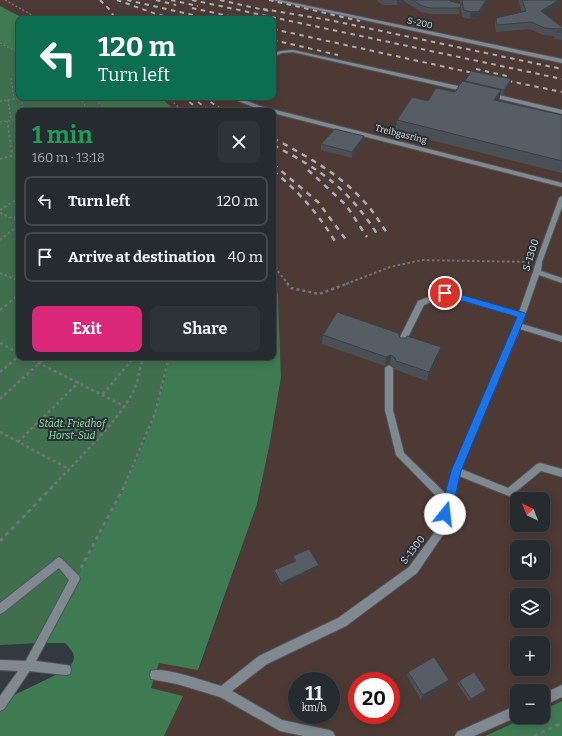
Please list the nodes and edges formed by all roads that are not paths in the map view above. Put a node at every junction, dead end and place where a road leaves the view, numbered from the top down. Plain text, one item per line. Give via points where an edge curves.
1 (274, 0) edge
2 (276, 54) edge
3 (562, 61) edge
4 (477, 92) edge
5 (485, 94) edge
6 (240, 100) edge
7 (262, 108) edge
8 (276, 112) edge
9 (562, 112) edge
10 (562, 185) edge
11 (562, 198) edge
12 (537, 272) junction
13 (562, 281) edge
14 (522, 315) junction
15 (517, 325) junction
16 (562, 339) edge
17 (400, 343) edge
18 (389, 368) edge
19 (456, 471) junction
20 (562, 474) edge
21 (449, 503) junction
22 (0, 609) edge
23 (0, 665) edge
24 (28, 666) junction
25 (66, 670) dead end
26 (155, 675) dead end
27 (562, 691) edge
28 (222, 692) junction
29 (550, 697) edge
30 (0, 706) edge
31 (510, 714) edge
32 (330, 736) edge
33 (460, 736) edge

1 - 3 street, S-200
2 - 4 street via 293,51
5 - 9 street
6 - 7 street, Treibgasring
8 - 10 street, Treibgasring
11 - 12 street, S-1300
12 - 13 street
12 - 14 street, S-1300
14 - 15 street, S-1300
14 - 17 street via 445,293 421,303
15 - 16 street
15 - 19 street, S-1300
18 - 21 street via 389,410 400,455
19 - 20 street via 509,492 540,466
19 - 21 street, S-1300
21 - 28 street, S-1300 via 438,535 413,570 342,622 263,660
22 - 24 street via 59,562 75,579
23 - 24 street
24 - 25 street
24 - 30 street
26 - 28 street
27 - 29 street
28 - 32 street via 280,725
31 - 33 street

